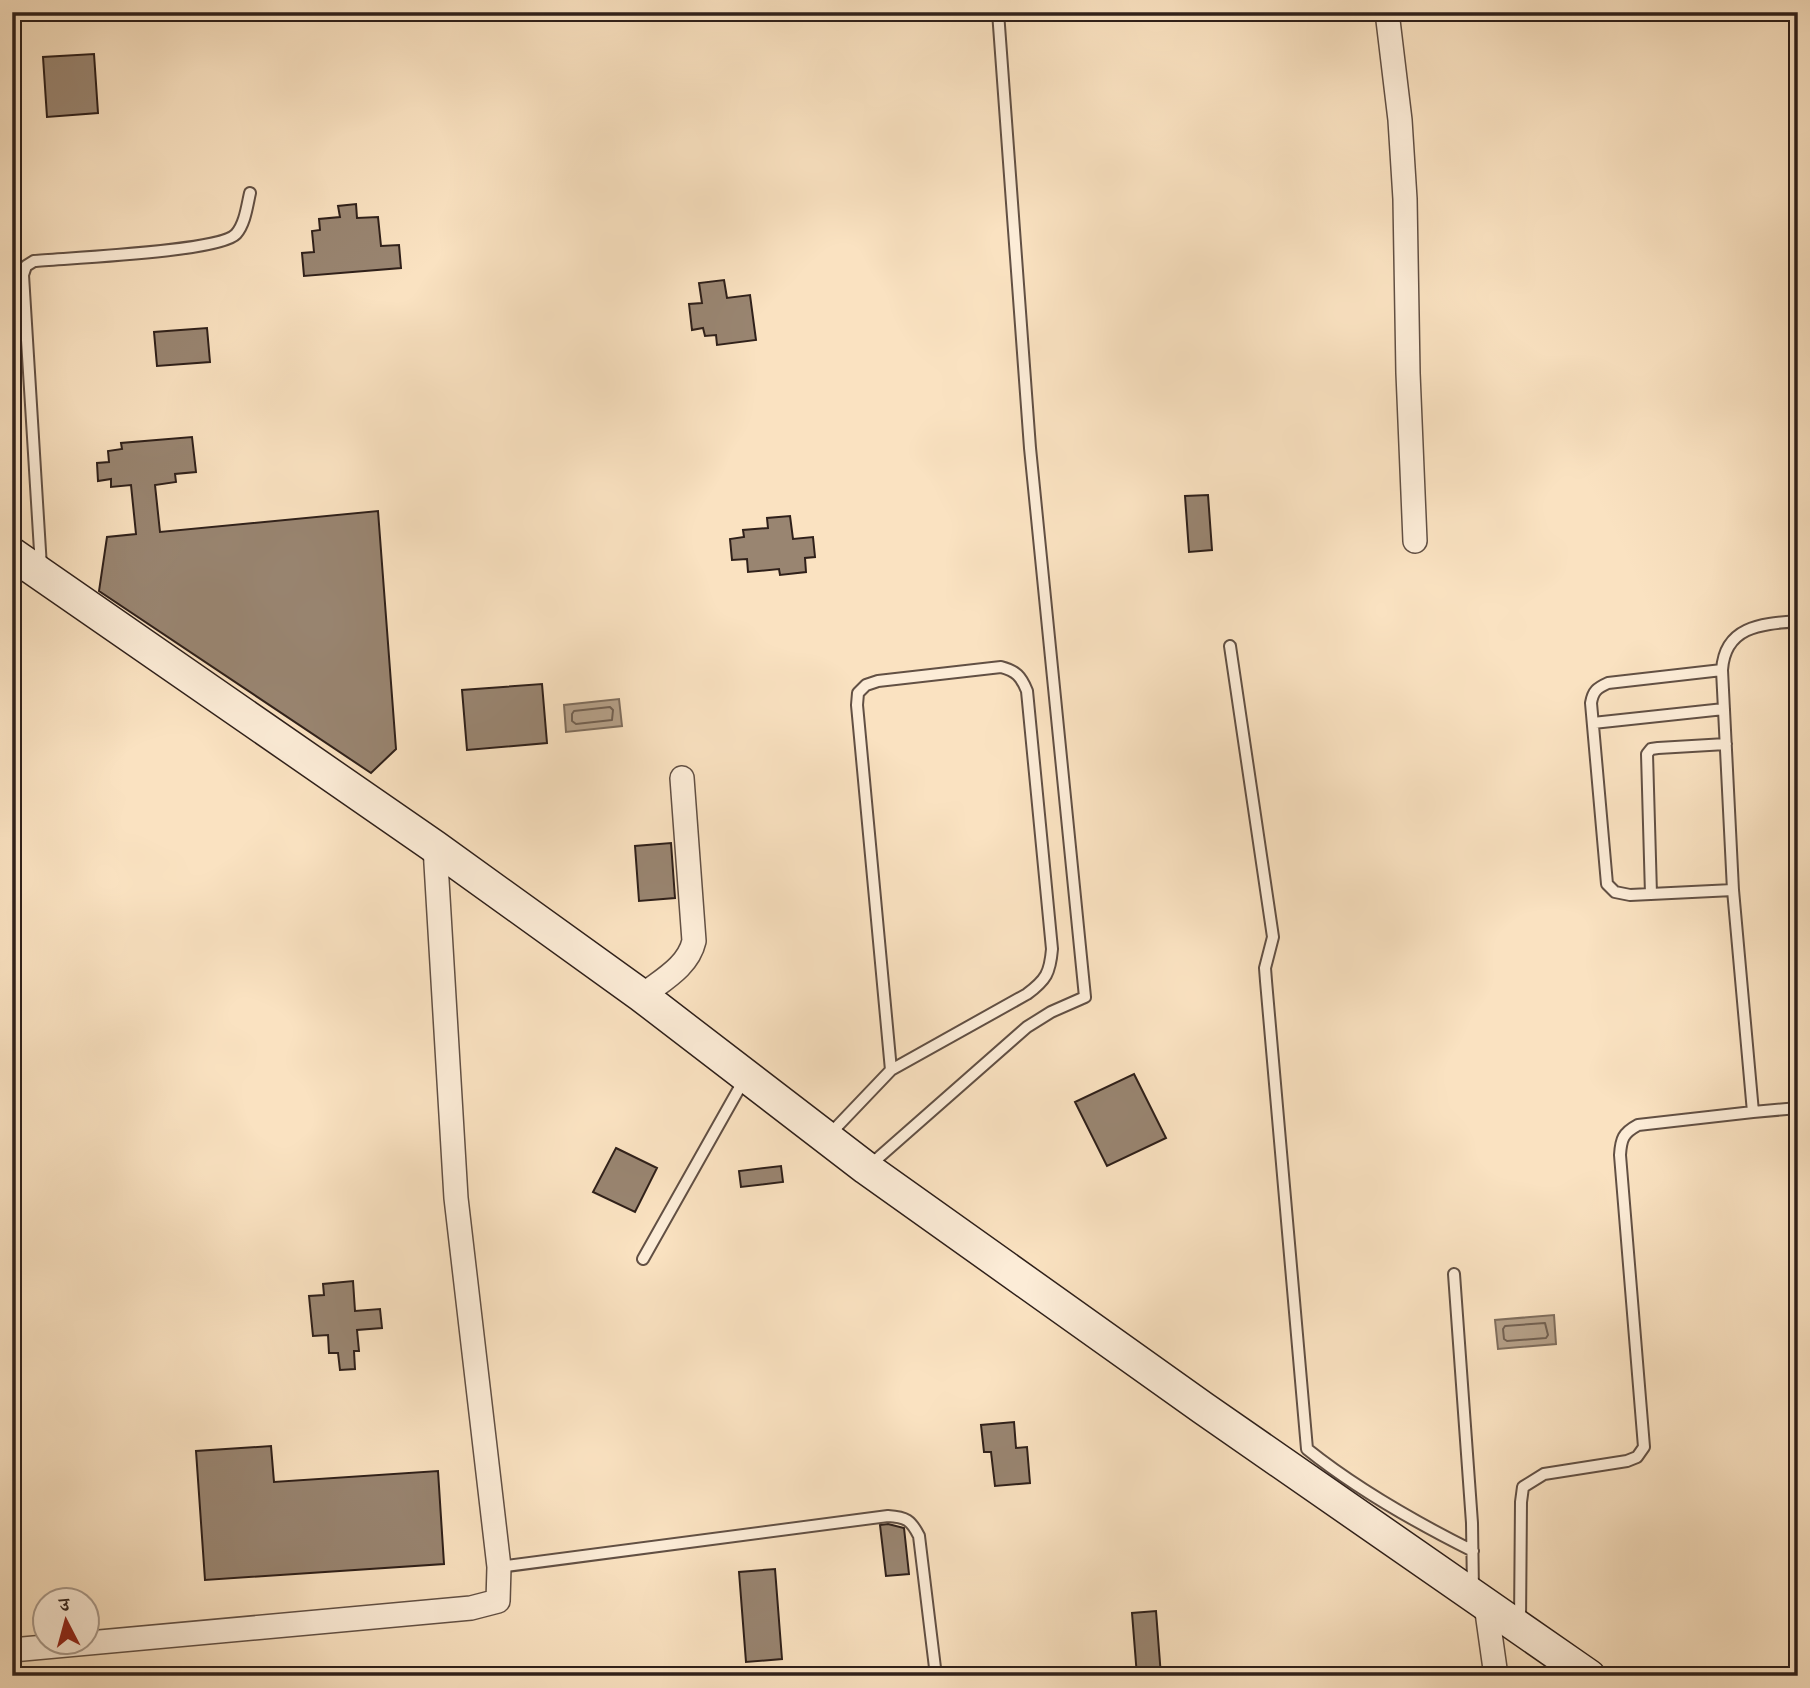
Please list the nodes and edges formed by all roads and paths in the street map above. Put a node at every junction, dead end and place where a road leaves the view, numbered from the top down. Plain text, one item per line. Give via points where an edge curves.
1 (998, 12) edge
2 (1387, 12) edge
3 (250, 193) dead end
4 (1415, 541) dead end
5 (12, 554) edge
6 (42, 574) junction
7 (1798, 621) edge
8 (1230, 646) dead end
9 (1722, 670) junction
10 (1724, 709) junction
11 (1593, 723) junction
12 (1726, 744) junction
13 (682, 778) dead end
14 (435, 847) junction
15 (1733, 890) junction
16 (1651, 894) junction
17 (642, 996) junction
18 (891, 1070) junction
19 (746, 1076) junction
20 (1798, 1108) edge
21 (1753, 1112) junction
22 (827, 1137) junction
23 (866, 1168) junction
24 (643, 1259) dead end
25 (1454, 1274) dead end
26 (1473, 1551) junction
27 (499, 1567) junction
28 (1479, 1599) junction
29 (1520, 1626) junction
30 (12, 1650) edge
31 (936, 1676) edge
32 (1496, 1676) edge
33 (1589, 1676) edge

1 - 23 lane via 1030,448 1084,997 1027,1027
2 - 4 street via 1405,199
3 - 6 lane via 242,223 228,240 34,261 26,266
5 - 6 main road
6 - 14 main road
7 - 9 lane via 1746,629 1731,640 1723,654
8 - 26 lane via 1273,937 1265,968 1307,1449 1407,1518
9 - 10 lane
9 - 11 lane via 1608,683 1592,694
10 - 11 lane
10 - 12 lane
11 - 16 lane via 1607,884 1615,892
12 - 15 lane
12 - 16 lane via 1658,748 1647,754
13 - 17 street via 694,942 682,965
14 - 17 main road
14 - 27 street via 456,1198
15 - 16 lane
15 - 21 lane
17 - 19 main road
18 - 18 lane via 1027,994 1042,983 1051,967 1027,691 1014,671 1001,667 878,681 858,692
18 - 22 lane
19 - 22 main road
19 - 24 lane
20 - 21 lane
21 - 29 lane via 1638,1125 1622,1139 1644,1447 1627,1461 1544,1474 1523,1487
22 - 23 main road
23 - 28 main road
25 - 26 lane
26 - 28 lane
27 - 30 street via 498,1601 471,1608
27 - 31 lane via 903,1517 912,1522 919,1536
28 - 29 main road
28 - 32 street
29 - 33 main road

